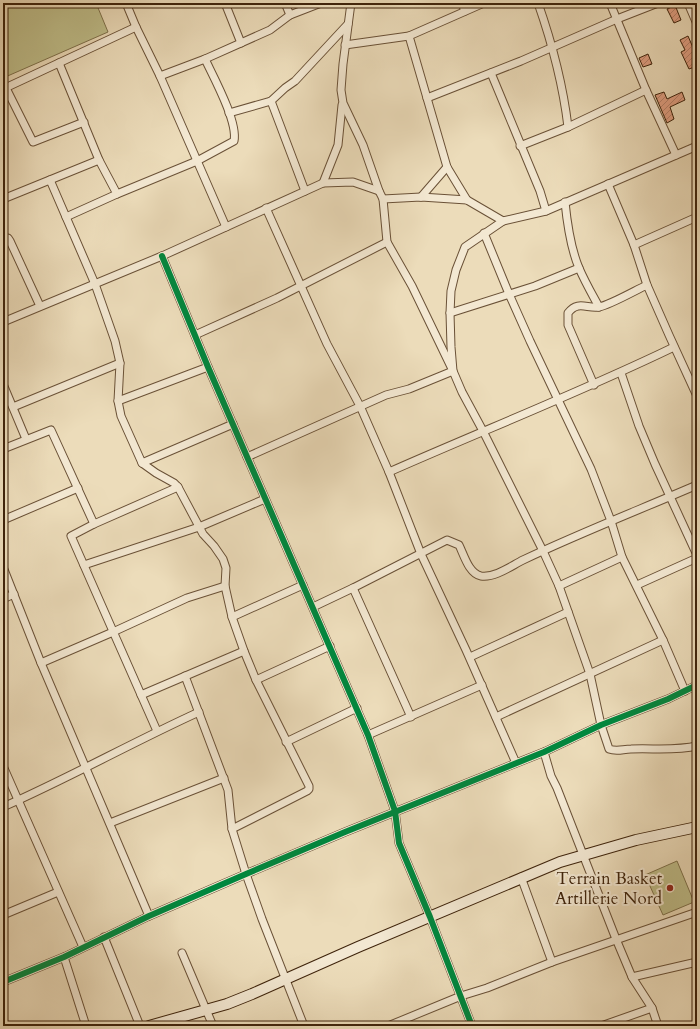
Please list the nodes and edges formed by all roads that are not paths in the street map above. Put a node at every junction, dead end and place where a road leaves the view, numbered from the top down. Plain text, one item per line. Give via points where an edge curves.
1 (126, 3) edge
2 (224, 3) edge
3 (285, 3) edge
4 (321, 3) edge
5 (351, 3) edge
6 (462, 3) edge
7 (484, 3) edge
8 (538, 3) edge
9 (610, 3) edge
10 (658, 3) edge
11 (688, 3) edge
12 (465, 12) junction
13 (290, 15) junction
14 (617, 19) junction
15 (348, 24) junction
16 (697, 24) edge
17 (136, 27) junction
18 (409, 36) junction
19 (240, 43) junction
20 (345, 45) junction
21 (553, 48) junction
22 (205, 59) junction
23 (59, 63) junction
24 (491, 73) junction
25 (160, 76) junction
26 (5, 89) edge
27 (646, 90) junction
28 (427, 98) junction
29 (270, 101) junction
30 (343, 103) junction
31 (229, 113) junction
32 (84, 122) junction
33 (568, 127) junction
34 (520, 146) junction
35 (697, 146) edge
36 (676, 155) junction
37 (99, 160) junction
38 (198, 160) junction
39 (447, 167) junction
40 (50, 180) junction
41 (323, 183) junction
42 (608, 184) junction
43 (305, 191) junction
44 (379, 191) junction
45 (117, 194) junction
46 (421, 197) junction
47 (3, 199) edge
48 (383, 199) junction
49 (467, 200) junction
50 (565, 202) junction
51 (266, 208) junction
52 (546, 211) junction
53 (66, 217) junction
54 (697, 217) edge
55 (503, 221) junction
56 (226, 227) junction
57 (484, 233) junction
58 (3, 239) edge
59 (387, 242) junction
60 (634, 245) junction
61 (162, 256) junction
62 (579, 268) junction
63 (95, 284) junction
64 (648, 285) junction
65 (302, 286) junction
66 (509, 294) junction
67 (40, 306) junction
68 (599, 307) junction
69 (450, 313) junction
70 (3, 322) edge
71 (195, 336) junction
72 (674, 347) junction
73 (120, 363) junction
74 (208, 367) junction
75 (453, 371) junction
76 (621, 373) junction
77 (3, 384) edge
78 (594, 384) junction
79 (695, 387) edge
80 (697, 396) edge
81 (558, 400) junction
82 (118, 401) junction
83 (360, 406) junction
84 (13, 407) junction
85 (233, 424) junction
86 (483, 431) junction
87 (26, 439) junction
88 (3, 449) edge
89 (247, 457) junction
90 (142, 463) junction
91 (389, 472) junction
92 (697, 485) edge
93 (178, 487) junction
94 (78, 488) junction
95 (669, 496) junction
96 (265, 499) junction
97 (3, 520) edge
98 (611, 521) junction
99 (94, 524) junction
100 (199, 527) junction
101 (543, 551) junction
102 (421, 554) junction
103 (622, 557) junction
104 (697, 557) edge
105 (84, 565) junction
106 (3, 567) edge
107 (303, 585) junction
108 (637, 585) junction
109 (225, 586) junction
110 (559, 586) junction
111 (354, 588) junction
112 (14, 594) junction
113 (3, 599) edge
114 (313, 607) junction
115 (568, 612) junction
116 (232, 617) junction
117 (113, 632) junction
118 (663, 640) junction
119 (330, 646) junction
120 (244, 651) junction
121 (470, 657) junction
122 (41, 663) junction
123 (590, 674) junction
124 (185, 676) junction
125 (256, 680) junction
126 (482, 685) junction
127 (697, 685) edge
128 (685, 691) junction
129 (141, 695) junction
130 (357, 708) junction
131 (199, 712) junction
132 (411, 716) junction
133 (496, 717) junction
134 (601, 725) junction
135 (156, 731) junction
136 (368, 735) junction
137 (286, 742) junction
138 (697, 746) edge
139 (544, 752) junction
140 (516, 763) junction
141 (3, 766) edge
142 (86, 768) junction
143 (224, 778) junction
144 (18, 801) junction
145 (3, 807) edge
146 (396, 811) junction
147 (110, 823) junction
148 (697, 827) edge
149 (232, 829) junction
150 (583, 855) junction
151 (246, 874) junction
152 (521, 877) junction
153 (58, 892) junction
154 (697, 912) edge
155 (3, 914) edge
156 (149, 916) junction
157 (430, 917) junction
158 (104, 937) junction
159 (616, 939) junction
160 (83, 947) junction
161 (182, 953) dead end
162 (64, 957) junction
163 (552, 962) junction
164 (697, 962) edge
165 (286, 978) junction
166 (632, 978) junction
167 (3, 982) edge
168 (461, 996) junction
169 (652, 1008) junction
170 (206, 1010) junction
171 (86, 1026) edge
172 (140, 1026) edge
173 (149, 1026) edge
174 (213, 1026) edge
175 (304, 1026) edge
176 (388, 1026) edge
177 (472, 1026) edge
178 (601, 1026) edge
179 (658, 1026) edge

1 - 17 street
2 - 19 street
3 - 13 street
4 - 13 street
5 - 15 street
6 - 12 street
7 - 12 street
8 - 21 street
9 - 14 street
10 - 14 street
11 - 16 street
12 - 18 street
13 - 19 street via 270,30
14 - 21 street
14 - 27 street
15 - 20 street
15 - 29 street via 295,82
17 - 23 street
17 - 25 street
18 - 20 street
18 - 28 street
19 - 22 street
20 - 30 street via 341,90
21 - 24 street
21 - 33 street
22 - 25 street
22 - 31 street
23 - 26 street
23 - 32 street
24 - 28 street
24 - 34 street
25 - 38 street
26 - 32 street via 33,142
27 - 33 street
27 - 36 street
28 - 39 street
29 - 31 street
29 - 43 street
30 - 41 street via 338,145
30 - 44 street via 364,145
31 - 38 street via 234,128 234,142
32 - 37 street
33 - 34 street
34 - 52 street
35 - 36 street
36 - 42 street
37 - 40 street
37 - 45 street
38 - 45 street
38 - 56 street
39 - 46 street
39 - 49 street
40 - 47 street
40 - 53 street
41 - 43 street
41 - 44 street via 353,182
42 - 50 street
42 - 60 street
43 - 51 street
44 - 48 street
45 - 53 street
46 - 48 street
46 - 49 street
48 - 59 street
49 - 55 street
50 - 52 street
50 - 62 street via 573,252
51 - 56 street
51 - 65 street
52 - 55 street
53 - 63 street
54 - 60 street
55 - 57 street
56 - 61 street
57 - 66 street
57 - 69 street via 465,247 451,292
58 - 67 street via 8,238 10,241
59 - 65 street
59 - 75 street via 412,286
60 - 64 street
61 - 63 street
61 - 71 street
62 - 66 street
62 - 68 street
63 - 67 street
63 - 73 street
64 - 68 street
64 - 72 street
65 - 71 street
65 - 83 street via 327,344
66 - 69 street
66 - 81 street
67 - 70 street
68 - 78 street via 579,306 571,309 567,316 568,325
69 - 75 street
71 - 74 street
72 - 76 street
72 - 79 street
73 - 82 street
73 - 84 street
74 - 82 street
74 - 85 street
75 - 83 street
75 - 86 street
76 - 78 street
76 - 95 street via 639,426
77 - 84 street
78 - 81 street
79 - 80 street
81 - 86 street
81 - 98 street via 591,469
82 - 90 street via 121,416
83 - 89 street
83 - 91 street
84 - 87 street
85 - 89 street
85 - 90 street
86 - 91 street
86 - 101 street
87 - 88 street
87 - 94 street via 51,430
89 - 96 street
90 - 93 street
91 - 102 street
92 - 95 street
93 - 99 street
93 - 100 street
94 - 97 street
94 - 99 street
95 - 98 street
95 - 104 street
96 - 100 street
96 - 107 street
98 - 101 street
98 - 103 street
99 - 105 street via 71,536
100 - 105 street
100 - 109 street via 223,559 227,574
101 - 102 street via 491,576 480,576 471,570 459,545 447,540
101 - 110 street
102 - 111 street
102 - 121 street
103 - 108 street
103 - 110 street
104 - 108 street
105 - 117 street
106 - 112 street
107 - 114 street
107 - 116 street
108 - 118 street
109 - 116 street
109 - 117 street via 187,598
110 - 115 street
111 - 114 street
111 - 132 street
112 - 113 street
112 - 122 street
114 - 119 street
115 - 121 street
115 - 123 street
116 - 120 street
117 - 122 street
117 - 129 street
118 - 123 street
118 - 128 street
119 - 125 street
119 - 130 street
120 - 124 street
120 - 125 street
121 - 126 street
122 - 142 street
123 - 133 street
123 - 134 street
124 - 129 street
124 - 131 street
125 - 137 street
126 - 132 street
126 - 133 street
127 - 128 street
128 - 134 street
129 - 135 street
130 - 136 street
130 - 137 street
131 - 135 street
131 - 143 street
132 - 136 street
133 - 140 street
134 - 138 street via 610,749 614,751 681,749
134 - 139 street
135 - 142 street
136 - 146 street
137 - 149 street via 309,789
139 - 140 street
139 - 150 street
140 - 146 street
141 - 144 street
142 - 144 street
142 - 147 street
143 - 147 street
143 - 149 street via 230,799
144 - 145 street
144 - 153 street
146 - 151 street
146 - 157 street via 399,843
147 - 156 street
148 - 150 street
149 - 151 street
150 - 152 street
150 - 159 street
151 - 156 street
151 - 165 street
152 - 157 street
152 - 163 street
153 - 155 street
153 - 160 street
154 - 159 street
156 - 158 street
157 - 165 street
157 - 168 street
158 - 160 street
158 - 172 street
159 - 163 street
159 - 166 street
160 - 162 street
161 - 170 street
162 - 167 street
162 - 171 street
163 - 168 street
164 - 166 street
165 - 170 street via 227,1004
165 - 175 street
166 - 169 street
168 - 176 street
168 - 177 street
169 - 178 street
169 - 179 street
170 - 173 street
170 - 174 street

